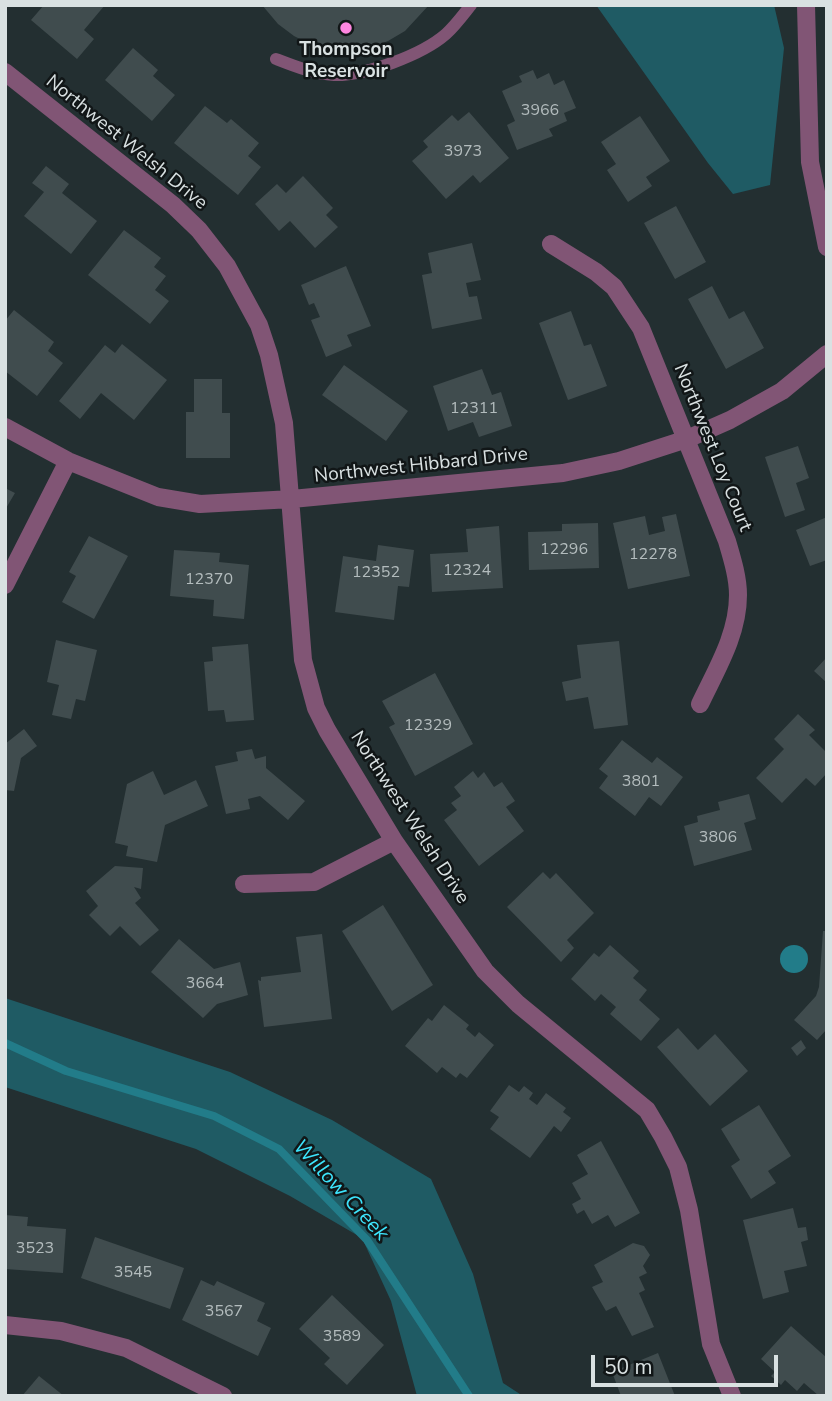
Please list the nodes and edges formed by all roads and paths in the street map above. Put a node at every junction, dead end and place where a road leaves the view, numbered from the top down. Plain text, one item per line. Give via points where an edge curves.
1 (471, 5) edge
2 (806, 5) edge
3 (276, 59) dead end
4 (5, 72) edge
5 (551, 244) dead end
6 (827, 247) edge
7 (827, 355) edge
8 (5, 427) edge
9 (687, 439) junction
10 (68, 461) junction
11 (292, 499) junction
12 (5, 584) edge
13 (700, 704) dead end
14 (394, 841) junction
15 (244, 884) dead end
16 (5, 1325) edge
17 (223, 1396) edge
18 (732, 1396) edge

1 - 3 lane via 435,42 370,71 334,75
2 - 6 street via 810,162
4 - 11 street, Northwest Welsh Drive via 173,205 227,266 259,325 269,355 284,423
5 - 9 street, Northwest Loy Court via 614,287 641,328
7 - 9 street, Northwest Hibbard Drive via 782,391
8 - 10 street, Northwest Hibbard Drive
9 - 11 street, Northwest Hibbard Drive via 563,473
9 - 13 street, Northwest Loy Court via 727,541 738,595 728,647
10 - 11 street, Northwest Hibbard Drive via 158,497 200,504
10 - 12 street
11 - 14 street, Northwest Welsh Drive via 308,682 327,730
14 - 15 street via 314,882
14 - 18 street, Northwest Welsh Drive via 485,971 518,1004 647,1110 663,1136 678,1167 689,1210 710,1344
16 - 17 street via 61,1331 126,1348

